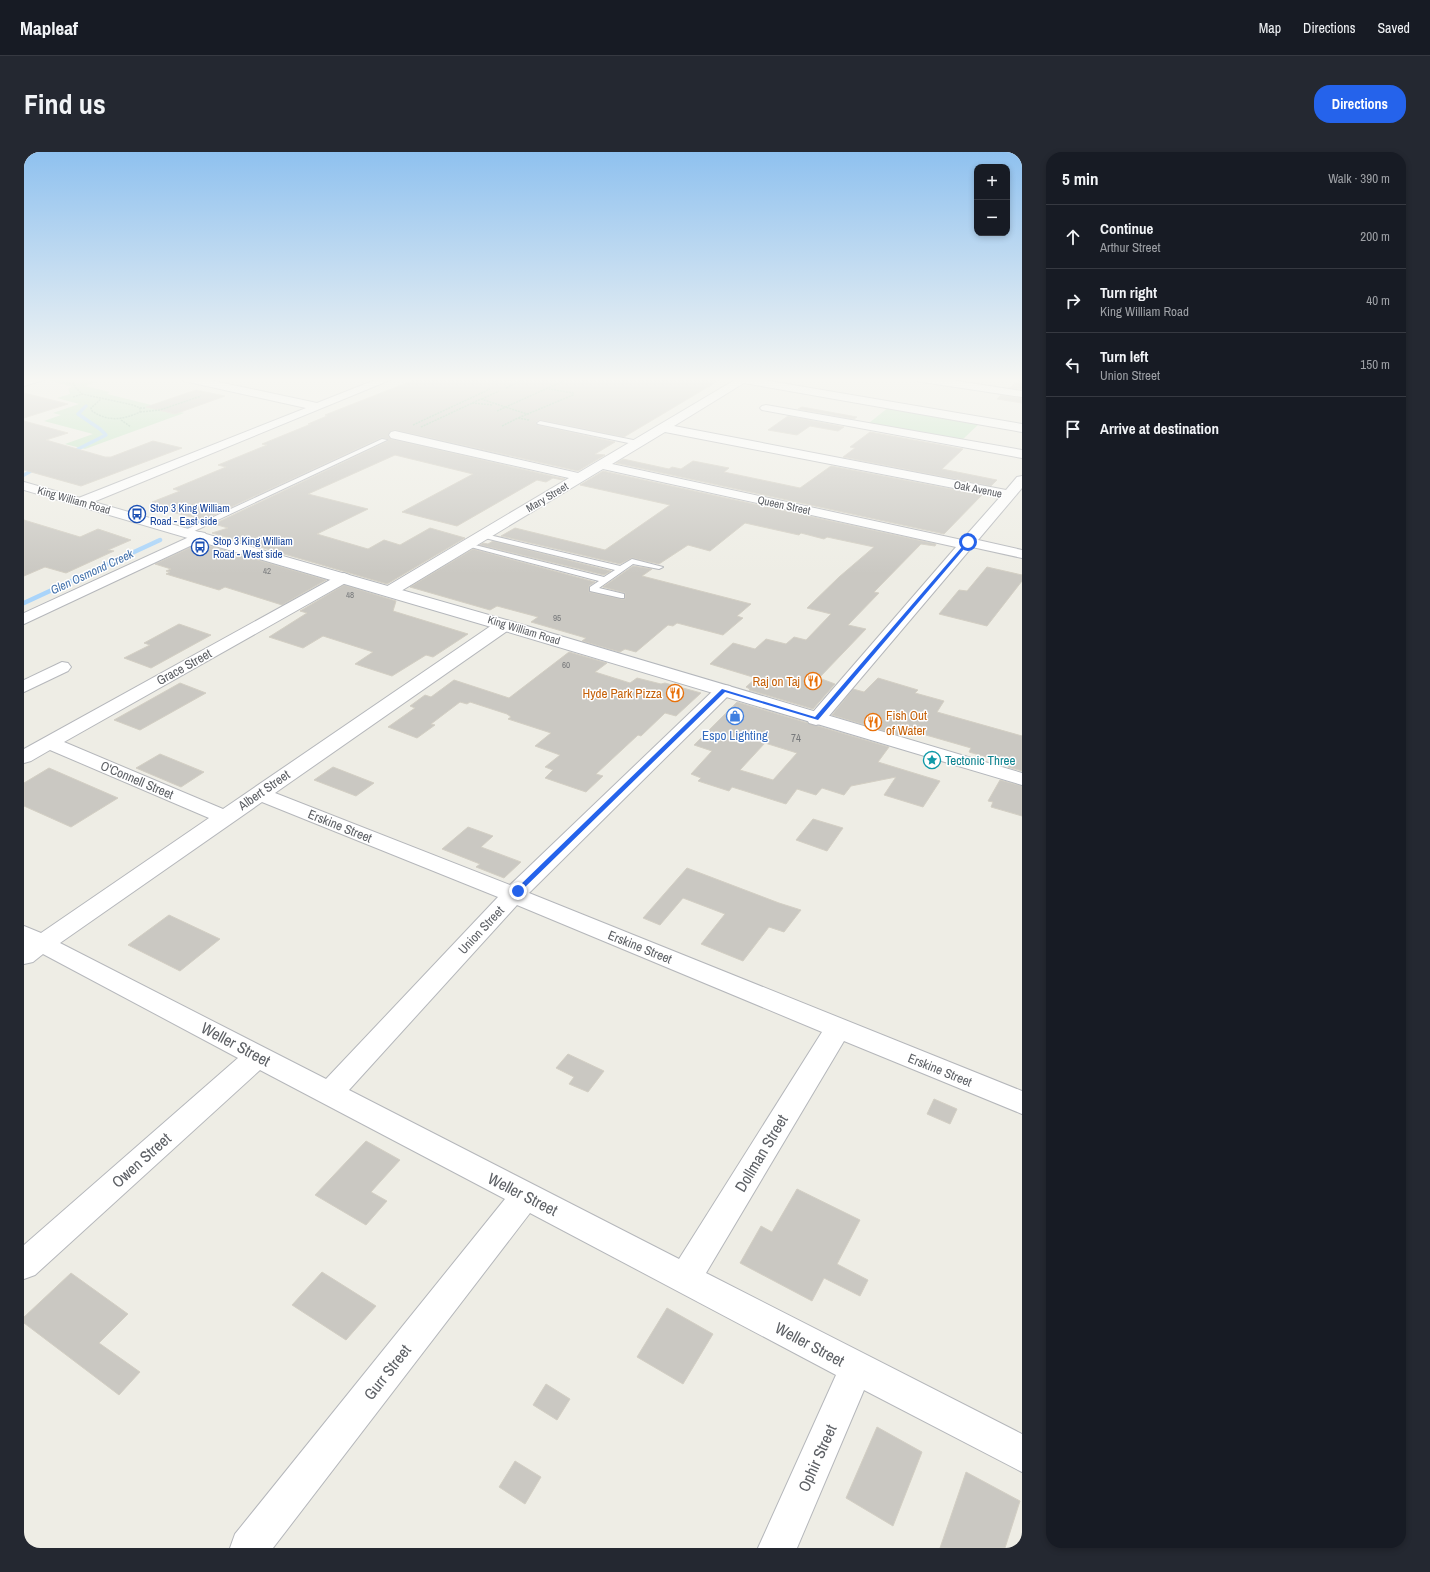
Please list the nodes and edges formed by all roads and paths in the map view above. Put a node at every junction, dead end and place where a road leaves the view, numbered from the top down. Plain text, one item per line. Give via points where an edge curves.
1 (228, 443) edge
2 (378, 443) edge
3 (414, 443) edge
4 (638, 443) edge
5 (742, 443) edge
6 (962, 443) edge
7 (1022, 454) edge
8 (601, 465) junction
9 (580, 477) junction
10 (1022, 480) edge
11 (24, 486) edge
12 (1009, 495) junction
13 (81, 502) junction
14 (193, 534) junction
15 (484, 535) junction
16 (967, 544) junction
17 (467, 545) junction
18 (1022, 554) edge
19 (659, 567) dead end
20 (621, 569) junction
21 (344, 578) junction
22 (605, 580) junction
23 (390, 591) junction
24 (620, 596) dead end
25 (24, 619) edge
26 (504, 625) junction
27 (62, 667) dead end
28 (24, 687) edge
29 (724, 690) junction
30 (816, 719) junction
31 (49, 743) junction
32 (24, 757) edge
33 (1022, 779) edge
34 (258, 793) junction
35 (225, 817) junction
36 (513, 895) junction
37 (30, 945) edge
38 (838, 1028) junction
39 (258, 1056) junction
40 (330, 1093) junction
41 (1022, 1103) edge
42 (526, 1195) junction
43 (24, 1265) edge
44 (685, 1278) junction
45 (856, 1368) junction
46 (1022, 1454) edge
47 (249, 1548) edge
48 (777, 1548) edge

1 - 13 street
2 - 14 lane
3 - 9 street
4 - 8 street, Mary Street
5 - 12 street, Oak Avenue
6 - 7 street
8 - 9 street, Mary Street
8 - 16 street, Queen Street
9 - 15 street, Mary Street
10 - 12 street
11 - 13 street, King William Road
12 - 16 street
13 - 14 street, King William Road
14 - 21 street, King William Road
14 - 25 street
15 - 17 street, Mary Street
15 - 20 lane
16 - 18 street, Queen Street
16 - 30 street
17 - 22 lane
17 - 23 street, Mary Street
19 - 20 lane via 632,561
20 - 22 lane
21 - 23 street, King William Road
21 - 31 street, Grace Street
22 - 24 lane via 593,589
23 - 26 street, King William Road
26 - 29 street, King William Road
26 - 34 street, Albert Street
27 - 28 street
29 - 30 street, King William Road
29 - 36 street, Union Street
30 - 33 street, King William Road
31 - 32 street, Grace Street
31 - 35 street, O'Connell Street
34 - 35 street, Albert Street
34 - 36 street, Erskine Street
35 - 37 street, Albert Street
36 - 38 street, Erskine Street
36 - 40 street, Union Street
37 - 39 street, Weller Street
38 - 41 street, Erskine Street
38 - 44 street, Dollman Street
39 - 40 street, Weller Street
39 - 43 street, Owen Street
40 - 42 street, Weller Street
42 - 44 street, Weller Street
42 - 47 street, Gurr Street
44 - 45 street, Weller Street
45 - 46 street, Weller Street
45 - 48 street, Ophir Street

